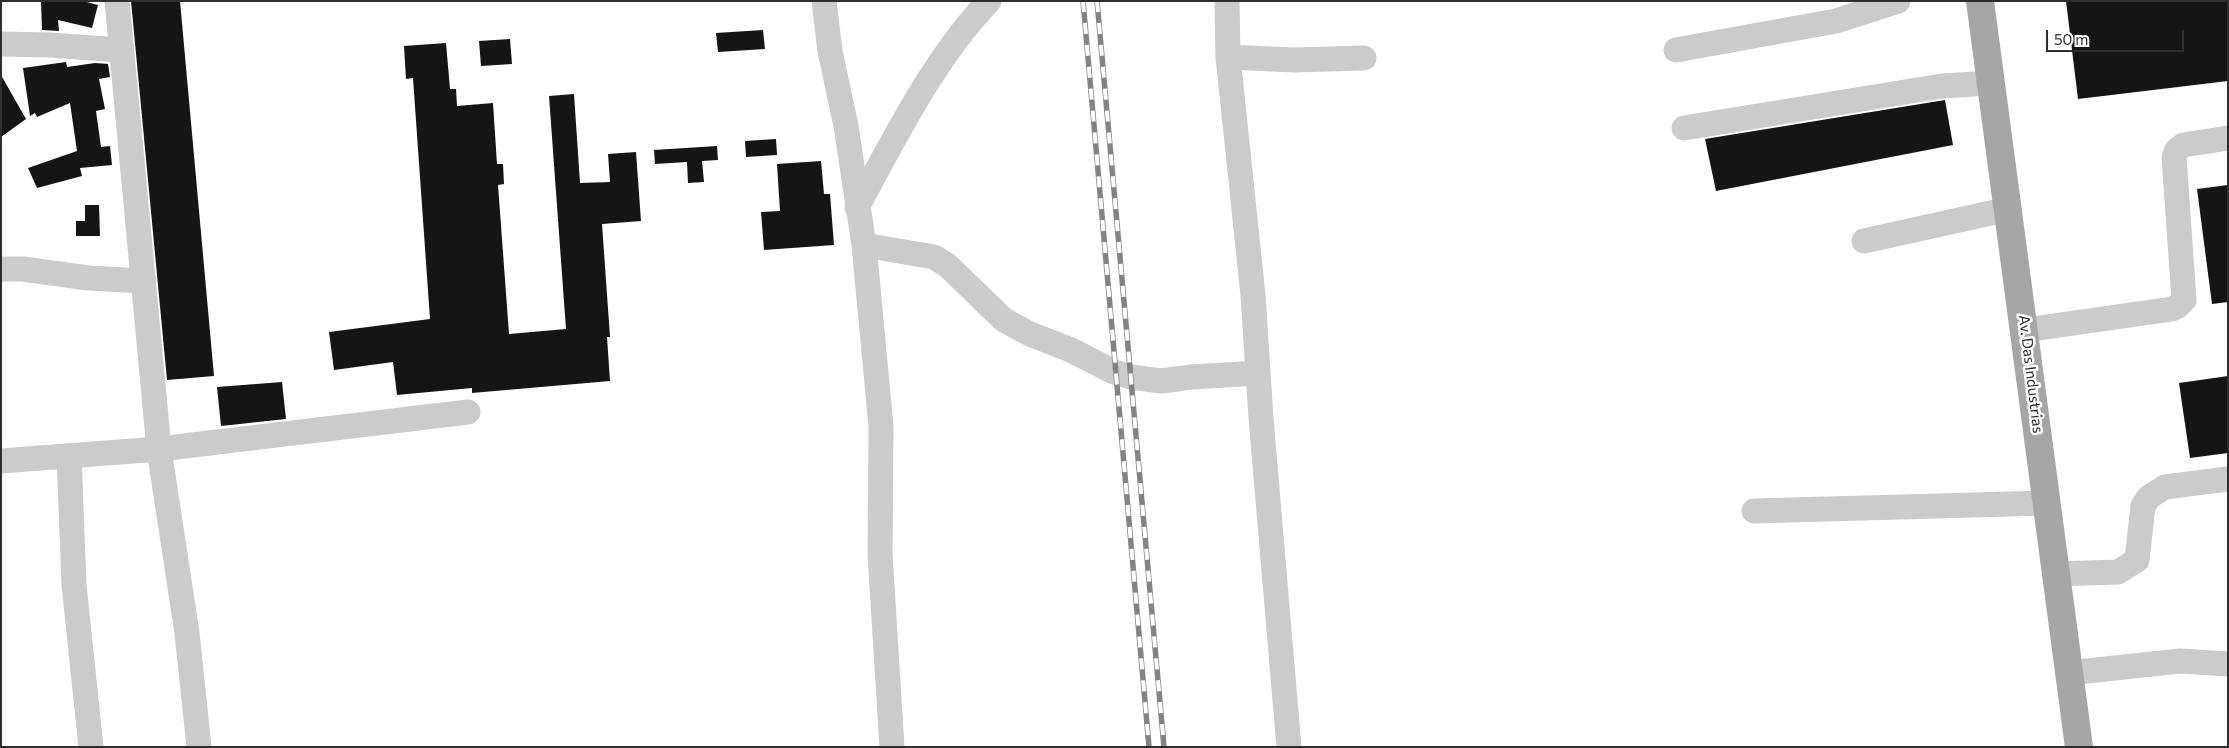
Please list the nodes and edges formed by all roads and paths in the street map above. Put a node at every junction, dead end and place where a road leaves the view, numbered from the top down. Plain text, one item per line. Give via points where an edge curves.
1 (117, 1) edge
2 (824, 1) edge
3 (989, 1) edge
4 (1227, 1) edge
5 (1898, 1) edge
6 (1980, 1) edge
7 (1, 44) edge
8 (121, 50) junction
9 (1676, 50) dead end
10 (1228, 56) junction
11 (1364, 58) dead end
12 (1991, 83) junction
13 (1684, 128) dead end
14 (2228, 138) edge
15 (857, 206) junction
16 (2009, 209) junction
17 (1864, 241) dead end
18 (864, 245) junction
19 (1, 269) edge
20 (144, 281) junction
21 (2025, 330) junction
22 (1258, 373) junction
23 (468, 412) dead end
24 (159, 448) junction
25 (69, 456) junction
26 (1, 461) edge
27 (2228, 479) edge
28 (2047, 503) junction
29 (1754, 511) dead end
30 (2056, 574) junction
31 (2228, 664) edge
32 (2068, 673) junction
33 (91, 747) edge
34 (199, 747) edge
35 (892, 747) edge
36 (1289, 747) edge
37 (2079, 747) edge

1 - 8 street
2 - 15 street
3 - 15 street via 967,24 907,116
4 - 10 street
5 - 9 street via 1836,21
6 - 12 main road, Av. Das Industrias
7 - 8 street
8 - 20 street
10 - 11 street via 1294,60
10 - 22 street via 1250,258
12 - 13 street via 1942,86
12 - 16 main road, Av. Das Industrias
14 - 21 street via 2183,145 2174,158 2184,300 2178,306
15 - 18 street
16 - 17 street
16 - 21 main road, Av. Das Industrias
18 - 22 street via 934,257 1004,320 1131,378 1161,381
18 - 35 street via 881,426 880,554
19 - 20 street
20 - 24 street
21 - 28 main road, Av. Das Industrias
22 - 36 street
23 - 24 street
24 - 25 street
24 - 34 street via 187,633
25 - 26 street
25 - 33 street via 74,585
27 - 30 street via 2165,487 2149,497 2143,506 2138,560 2118,572
28 - 29 street
28 - 30 main road, Av. Das Industrias
30 - 32 main road, Av. Das Industrias
31 - 32 street via 2180,661
32 - 37 main road, Av. Das Industrias

